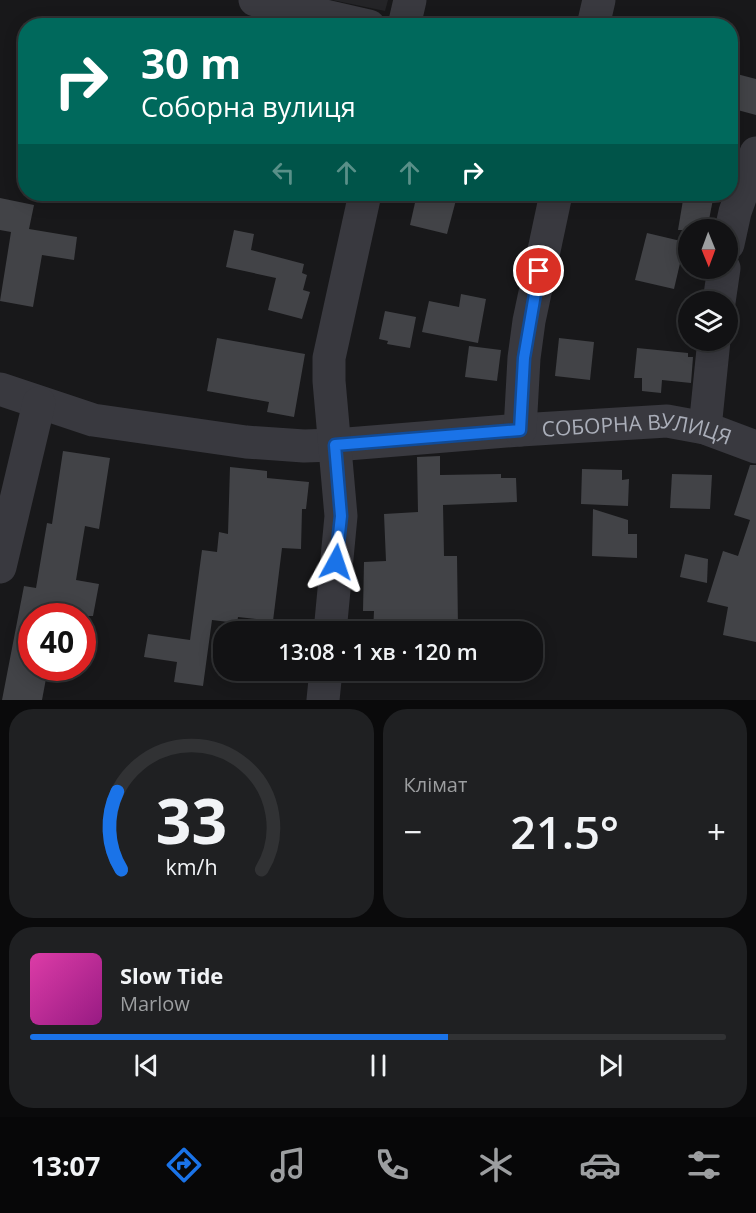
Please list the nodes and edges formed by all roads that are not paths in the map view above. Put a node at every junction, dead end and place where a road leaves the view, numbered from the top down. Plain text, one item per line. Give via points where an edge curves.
1 (255, 0) edge
2 (410, 0) edge
3 (599, 0) edge
4 (334, 18) edge
5 (406, 18) edge
6 (594, 18) edge
7 (756, 153) edge
8 (363, 201) edge
9 (555, 201) edge
10 (733, 219) edge
11 (713, 351) edge
12 (0, 389) edge
13 (39, 403) junction
14 (705, 428) junction
15 (520, 430) junction
16 (335, 445) junction
17 (756, 447) edge
18 (0, 567) edge
19 (331, 621) edge
20 (325, 681) edge
21 (323, 700) edge

1 - 4 street
2 - 5 street
3 - 6 street
7 - 10 street
8 - 16 street via 329,358
9 - 15 street via 529,321
11 - 14 street
12 - 13 street, СОБОРНА ВУЛИЦЯ
13 - 16 street, СОБОРНА ВУЛИЦЯ via 93,420 177,432 304,446
13 - 18 street
14 - 15 street, СОБОРНА ВУЛИЦЯ via 667,421
14 - 17 street, СОБОРНА ВУЛИЦЯ
15 - 16 street, СОБОРНА ВУЛИЦЯ
16 - 19 street via 341,516
20 - 21 street

